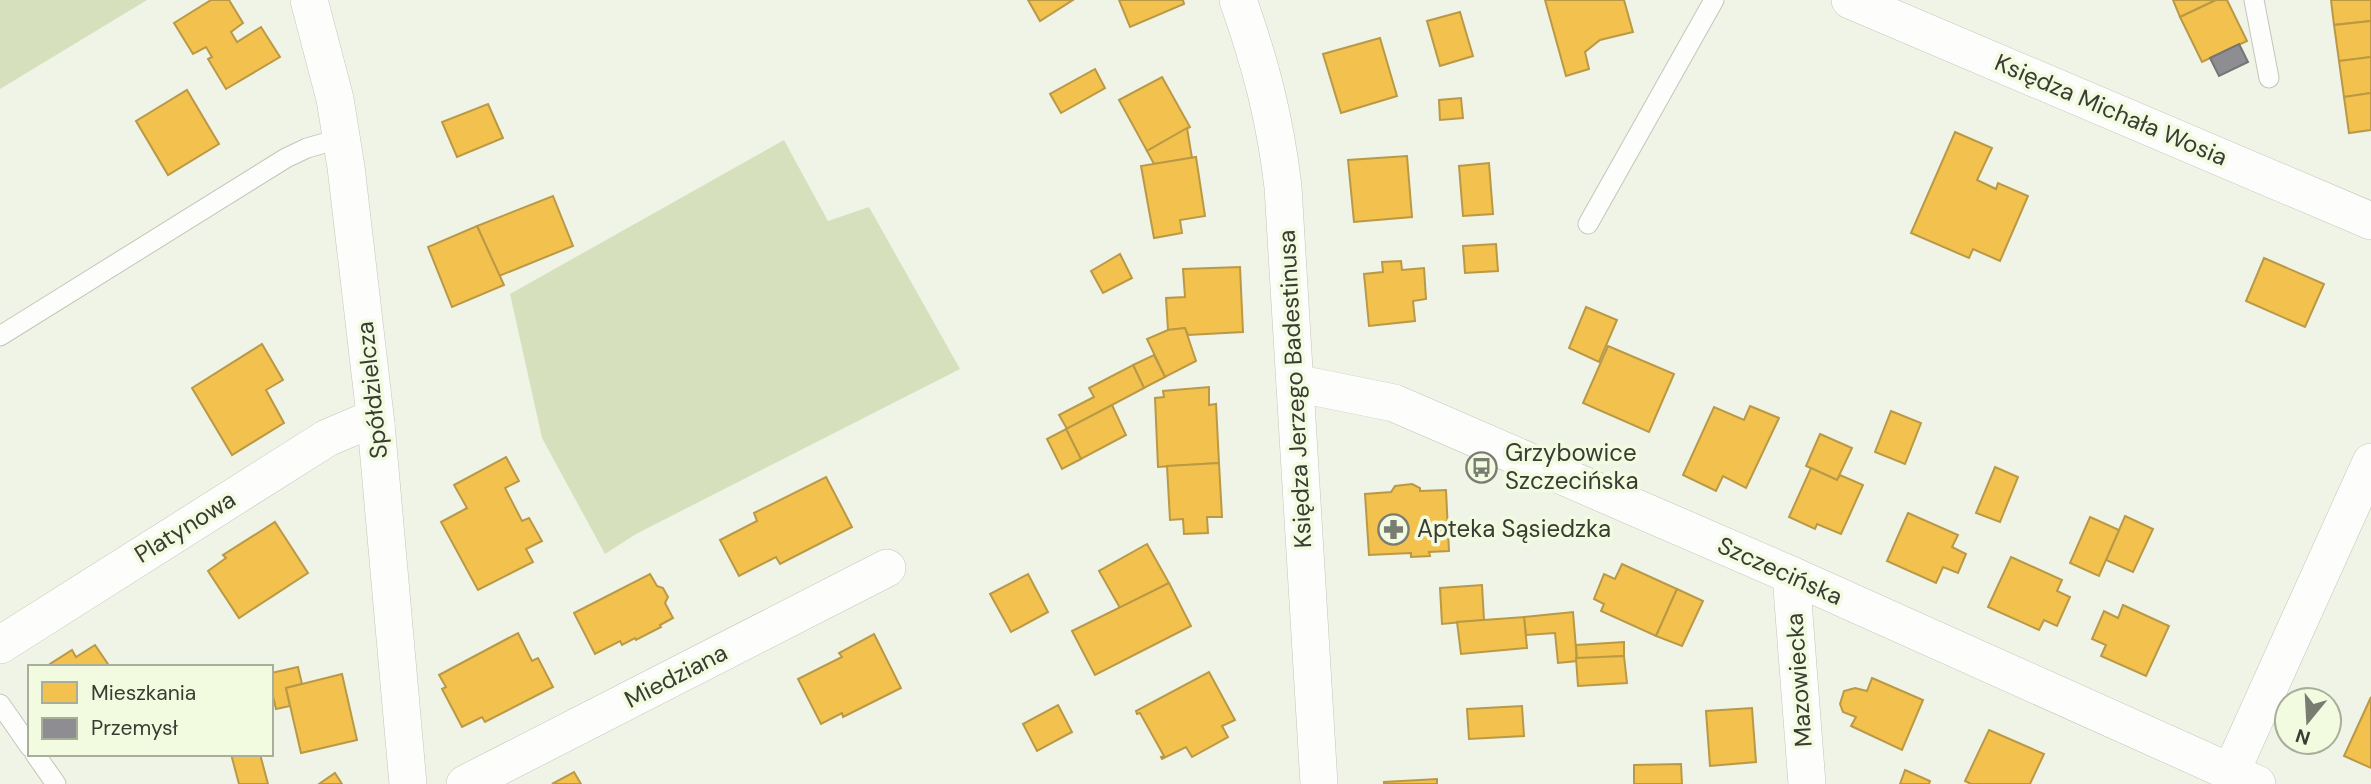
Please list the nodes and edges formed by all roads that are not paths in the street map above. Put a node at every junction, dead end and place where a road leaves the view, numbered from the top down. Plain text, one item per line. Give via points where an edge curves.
1 (309, 0) edge
2 (1238, 0) edge
3 (1714, 0) edge
4 (1850, 0) edge
5 (2254, 0) edge
6 (2269, 78) dead end
7 (342, 138) junction
8 (2371, 221) edge
9 (1588, 224) dead end
10 (0, 336) edge
11 (1295, 383) junction
12 (376, 424) junction
13 (2371, 462) edge
14 (887, 568) dead end
15 (1791, 575) junction
16 (0, 645) edge
17 (0, 704) edge
18 (28, 744) edge
19 (36, 756) edge
20 (2244, 778) edge
21 (56, 784) edge
22 (408, 784) edge
23 (465, 784) edge
24 (1319, 784) edge
25 (1807, 784) edge

1 - 7 street, Spółdzielcza
2 - 11 street, Księdza Jerzego Badestinusa via 1266,83 1276,132
3 - 9 lane
4 - 8 street, Księdza Michała Wosia
5 - 6 lane
7 - 10 lane via 286,158
7 - 12 street, Spółdzielcza
11 - 15 street, Szczecińska via 1394,403
11 - 24 street, Księdza Jerzego Badestinusa
12 - 16 street, Platynowa via 327,438
12 - 22 street, Spółdzielcza
13 - 20 street
14 - 23 street, Miedziana
15 - 20 street, Szczecińska
15 - 25 street, Mazowiecka
17 - 18 lane
19 - 21 lane

